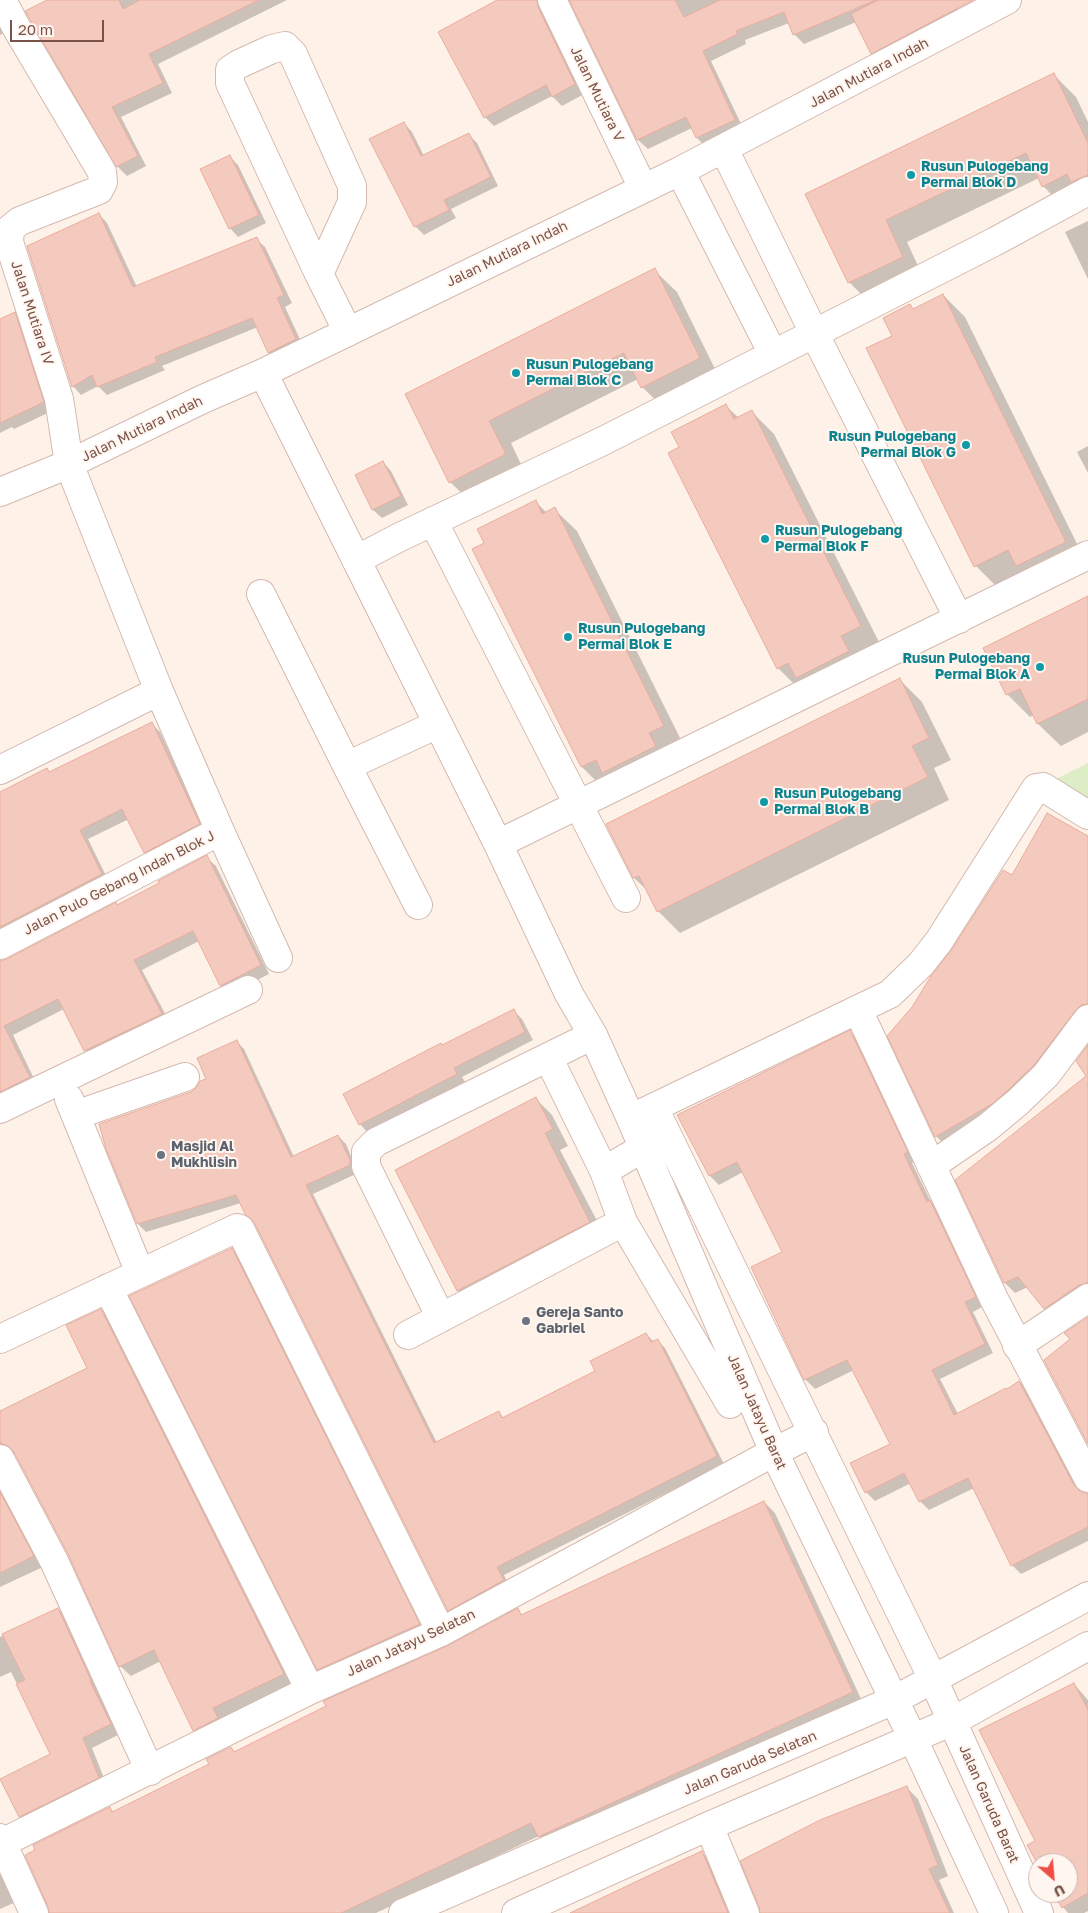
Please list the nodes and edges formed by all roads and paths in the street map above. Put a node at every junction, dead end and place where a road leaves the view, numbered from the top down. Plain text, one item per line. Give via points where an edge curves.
1 (552, 0) edge
2 (1007, 0) edge
3 (9, 14) edge
4 (724, 149) junction
5 (680, 171) junction
6 (643, 188) junction
7 (1088, 190) edge
8 (319, 274) junction
9 (348, 332) junction
10 (814, 333) junction
11 (773, 354) junction
12 (264, 373) junction
13 (69, 464) junction
14 (0, 492) edge
15 (433, 521) junction
16 (1088, 555) edge
17 (356, 560) junction
18 (261, 594) dead end
19 (959, 619) junction
20 (160, 691) junction
21 (438, 724) junction
22 (347, 766) junction
23 (0, 770) edge
24 (580, 806) junction
25 (1088, 815) edge
26 (220, 831) junction
27 (498, 844) junction
28 (626, 898) dead end
29 (418, 906) dead end
30 (0, 945) edge
31 (278, 958) dead end
32 (248, 990) dead end
33 (858, 1010) junction
34 (1088, 1019) edge
35 (592, 1035) junction
36 (548, 1057) junction
37 (185, 1077) dead end
38 (0, 1109) edge
39 (642, 1113) junction
40 (643, 1148) junction
41 (931, 1166) junction
42 (604, 1171) junction
43 (623, 1222) junction
44 (140, 1273) junction
45 (108, 1288) junction
46 (1088, 1298) edge
47 (442, 1318) junction
48 (408, 1335) dead end
49 (0, 1339) edge
50 (1017, 1346) junction
51 (730, 1404) dead end
52 (814, 1432) junction
53 (774, 1452) junction
54 (0, 1459) edge
55 (1088, 1478) edge
56 (1088, 1596) edge
57 (440, 1632) junction
58 (1088, 1646) edge
59 (933, 1679) junction
60 (310, 1690) junction
61 (894, 1700) junction
62 (953, 1721) junction
63 (913, 1739) junction
64 (150, 1771) junction
65 (708, 1826) junction
66 (1, 1841) edge
67 (34, 1913) edge
68 (403, 1913) edge
69 (516, 1913) edge
70 (745, 1913) edge
71 (994, 1913) edge
72 (1039, 1913) edge

1 - 6 street, Jalan Mutiara V
2 - 4 street, Jalan Mutiara Indah
3 - 13 street, Jalan Mutiara IV via 102,172 104,182 99,190 20,221 10,229 9,242 59,399
4 - 5 street, Jalan Mutiara Indah
4 - 10 street
5 - 6 street, Jalan Mutiara Indah
5 - 11 street
6 - 9 street, Jalan Mutiara Indah
7 - 10 street via 994,242
8 - 8 street via 230,83 230,70 285,46 293,54 352,186 352,202
8 - 9 street
9 - 12 street, Jalan Mutiara Indah
10 - 11 street
10 - 19 street
11 - 15 street via 604,441
12 - 13 street, Jalan Mutiara Indah
12 - 17 street
13 - 14 street, Jalan Mutiara Indah
13 - 20 street
15 - 17 street
15 - 24 street
16 - 19 street
17 - 21 street
18 - 22 street
19 - 24 street
20 - 23 street
20 - 26 street
21 - 22 street
21 - 27 street
22 - 29 street
24 - 27 street
24 - 28 street
25 - 33 street via 1042,787 1036,788 921,964 890,994
26 - 30 street, Jalan Pulo Gebang Indah Blok J
26 - 31 street, Jalan Pulo Gebang Indah Blok J
27 - 35 street via 569,994
32 - 38 street
33 - 39 street
33 - 41 street
34 - 41 street via 1046,1075 1018,1102
35 - 36 street
35 - 39 street
36 - 42 street
36 - 47 street via 376,1142 366,1152 366,1166
37 - 44 street via 73,1107
39 - 40 street, Jalan Jatayu Barat
39 - 52 street
40 - 42 street
40 - 53 street, Jalan Jatayu Barat
41 - 50 street
42 - 43 street
43 - 47 street
43 - 51 street
44 - 45 street
44 - 57 street via 240,1229
45 - 49 street
45 - 60 street
46 - 50 street
47 - 48 street
50 - 55 street
52 - 53 street, Jalan Jatayu Selatan
52 - 59 street
53 - 57 street, Jalan Jatayu Selatan
53 - 61 street, Jalan Jatayu Barat
54 - 64 street via 54,1561
56 - 59 street, Jalan Garuda Selatan
57 - 60 street, Jalan Jatayu Selatan
58 - 62 street
59 - 61 street, Jalan Garuda Selatan
59 - 62 street, Jalan Garuda Barat
60 - 64 street, Jalan Jatayu Selatan
61 - 63 street, Jalan Jatayu Barat
61 - 68 street, Jalan Garuda Selatan
62 - 63 street
62 - 72 street, Jalan Garuda Barat
63 - 65 street
63 - 71 street
64 - 66 street, Jalan Jatayu Selatan
65 - 69 street
65 - 70 street
66 - 67 street

